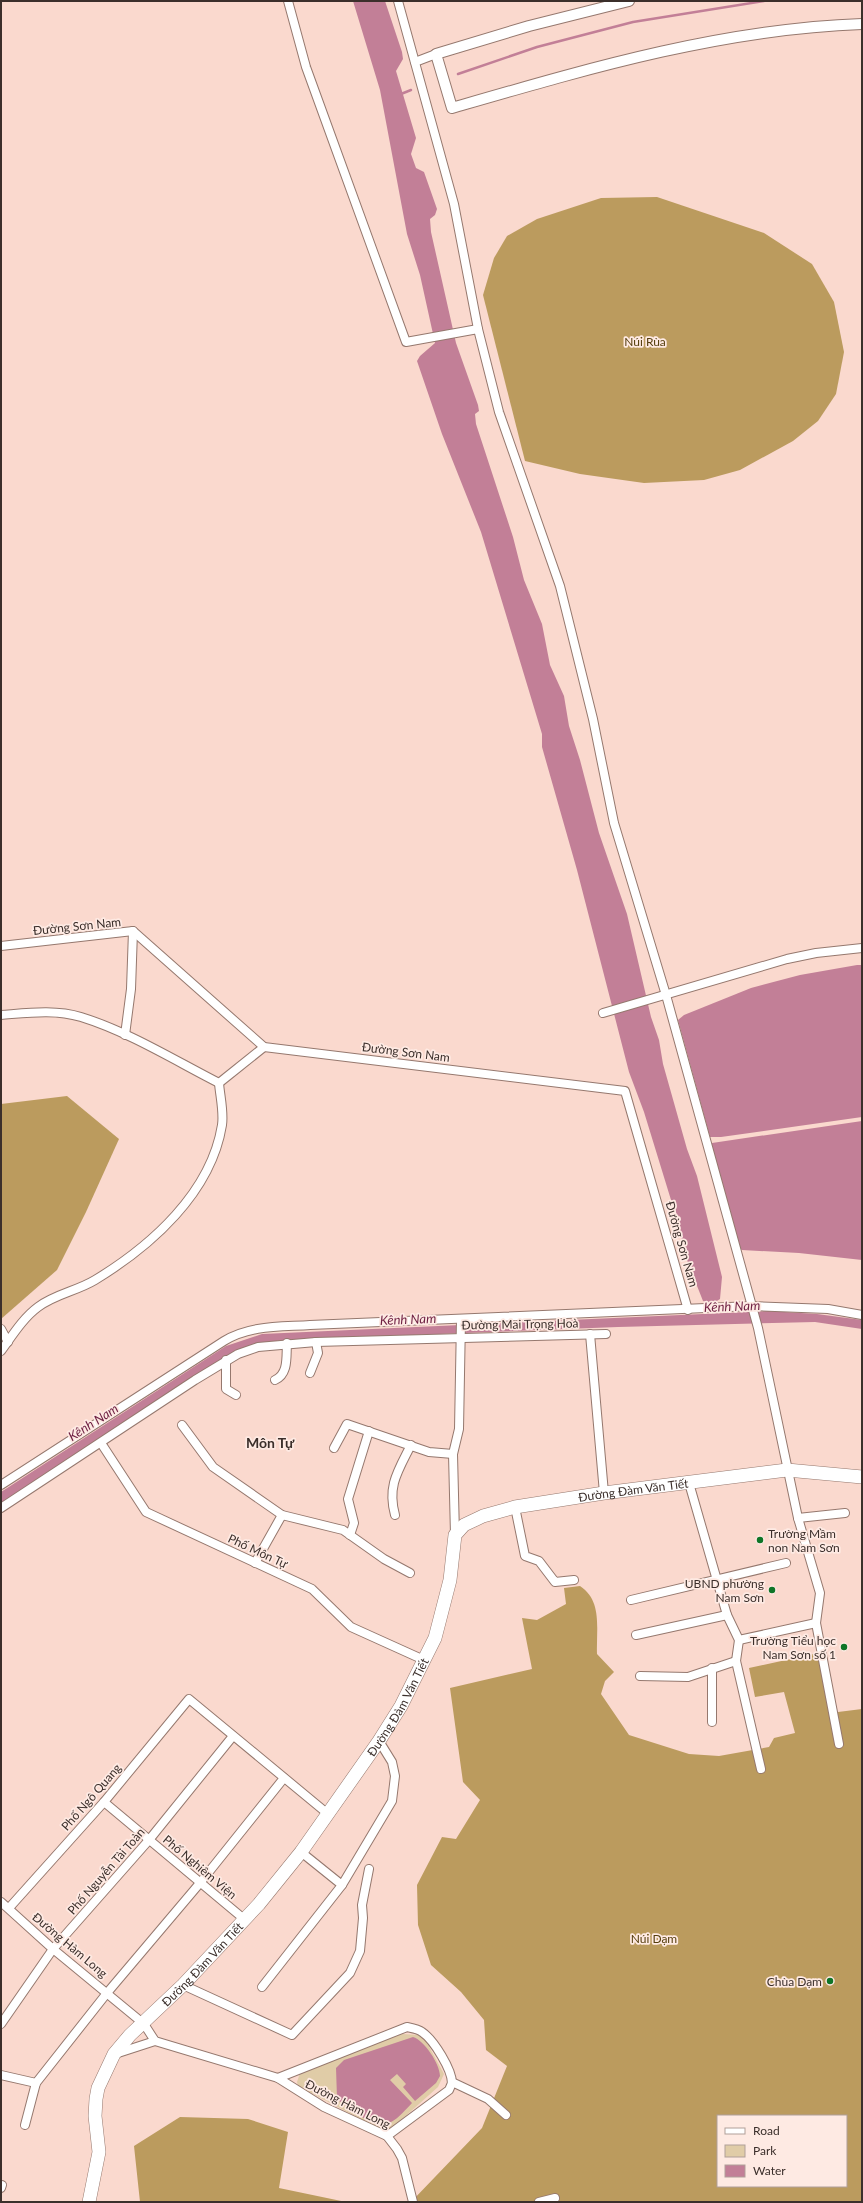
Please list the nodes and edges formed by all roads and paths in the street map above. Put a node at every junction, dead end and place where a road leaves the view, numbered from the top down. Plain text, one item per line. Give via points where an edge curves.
1 (288, 1) edge
2 (398, 1) edge
3 (629, 1) edge
4 (862, 24) edge
5 (436, 54) junction
6 (414, 62) junction
7 (478, 329) junction
8 (133, 931) junction
9 (1, 946) edge
10 (862, 948) edge
11 (663, 996) junction
12 (603, 1013) dead end
13 (1, 1015) edge
14 (125, 1035) junction
15 (264, 1047) junction
16 (219, 1083) junction
17 (752, 1306) junction
18 (688, 1310) junction
19 (862, 1315) edge
20 (461, 1319) junction
21 (1, 1329) edge
22 (590, 1334) junction
23 (606, 1334) dead end
24 (462, 1337) junction
25 (8, 1342) junction
26 (316, 1342) junction
27 (287, 1343) junction
28 (1, 1351) edge
29 (226, 1360) junction
30 (310, 1373) dead end
31 (275, 1380) dead end
32 (236, 1395) dead end
33 (182, 1425) dead end
34 (369, 1431) junction
35 (100, 1443) junction
36 (411, 1446) junction
37 (334, 1448) dead end
38 (454, 1454) junction
39 (787, 1470) junction
40 (862, 1477) edge
41 (689, 1483) junction
42 (1, 1486) edge
43 (604, 1493) junction
44 (515, 1507) junction
45 (1, 1508) edge
46 (845, 1513) dead end
47 (282, 1515) junction
48 (395, 1515) dead end
49 (798, 1518) junction
50 (350, 1535) junction
51 (454, 1535) junction
52 (256, 1563) junction
53 (786, 1563) dead end
54 (410, 1573) dead end
55 (574, 1580) dead end
56 (717, 1580) junction
57 (631, 1600) dead end
58 (726, 1615) junction
59 (816, 1623) junction
60 (636, 1635) dead end
61 (738, 1640) junction
62 (424, 1660) junction
63 (736, 1661) junction
64 (712, 1668) junction
65 (640, 1676) dead end
66 (712, 1722) dead end
67 (233, 1736) junction
68 (380, 1741) junction
69 (839, 1744) dead end
70 (761, 1768) dead end
71 (284, 1778) junction
72 (104, 1802) junction
73 (328, 1814) junction
74 (149, 1840) junction
75 (301, 1852) junction
76 (369, 1869) dead end
77 (200, 1883) junction
78 (342, 1885) junction
79 (1, 1902) edge
80 (9, 1908) junction
81 (244, 1919) junction
82 (53, 1949) junction
83 (182, 1984) junction
84 (262, 1987) dead end
85 (107, 1993) junction
86 (1, 2024) edge
87 (144, 2024) junction
88 (155, 2041) junction
89 (114, 2054) junction
90 (1, 2075) edge
91 (278, 2078) junction
92 (452, 2082) junction
93 (36, 2083) junction
94 (506, 2115) dead end
95 (25, 2125) dead end
96 (387, 2136) junction
97 (555, 2198) dead end
98 (89, 2202) edge
99 (413, 2202) edge
100 (539, 2202) edge

1 - 7 street via 306,66 406,342
2 - 6 street
3 - 5 street via 529,26
4 - 5 street via 754,34 661,51 452,108
5 - 6 street
6 - 7 street via 454,204
7 - 11 street via 499,412 560,586 593,719 614,823
8 - 9 street, Đường Sơn Nam
8 - 14 street via 131,989
8 - 15 street, Đường Sơn Nam
10 - 11 street via 787,959
11 - 12 street
11 - 17 street
13 - 14 street via 55,1012 74,1015
14 - 16 street
15 - 16 street
15 - 18 street, Đường Sơn Nam via 625,1091
16 - 25 street via 221,1131 204,1176 189,1199 153,1239 95,1280 70,1293 48,1299 27,1317
17 - 18 street
17 - 19 street via 828,1309
17 - 39 street
18 - 20 street
20 - 24 street
20 - 42 street via 278,1327 238,1333
21 - 25 street
22 - 23 street, Đường Mai Trọng Hoà
22 - 24 street, Đường Mai Trọng Hoà
22 - 43 street
24 - 26 street, Đường Mai Trọng Hoà
24 - 38 street via 459,1429
25 - 28 street
26 - 27 street, Đường Mai Trọng Hoà
26 - 30 street via 318,1353
27 - 29 street, Đường Mai Trọng Hoà via 258,1347
27 - 31 street via 284,1372
29 - 32 street via 226,1389
29 - 35 street, Đường Mai Trọng Hoà
33 - 47 street via 213,1467
34 - 36 street
34 - 37 street via 347,1424
34 - 50 street via 348,1499 354,1523
35 - 45 street, Đường Mai Trọng Hoà
35 - 52 street, Phố Môn Tự via 146,1512
36 - 38 street via 429,1452
36 - 48 street via 392,1486 391,1500
38 - 51 street
39 - 40 main road, Đường Đàm Văn Tiết
39 - 41 main road, Đường Đàm Văn Tiết
39 - 49 street
41 - 43 main road, Đường Đàm Văn Tiết
41 - 56 street
43 - 44 main road, Đường Đàm Văn Tiết
44 - 51 main road, Đường Đàm Văn Tiết via 483,1516 464,1525
44 - 55 street via 525,1556 540,1561 554,1582
46 - 49 street
47 - 50 street via 343,1530
47 - 52 street
49 - 59 street via 820,1593
50 - 54 street via 384,1559
51 - 62 main road, Đường Đàm Văn Tiết via 450,1580 442,1615 435,1638
52 - 62 street, Phố Môn Tự via 312,1589 351,1627
53 - 56 street
56 - 57 street
56 - 58 street
58 - 60 street
58 - 61 street
59 - 61 street
59 - 69 street
61 - 63 street
62 - 68 main road, Đường Đàm Văn Tiết
63 - 64 street
63 - 70 street
64 - 65 street via 688,1677
64 - 66 street
67 - 71 street
67 - 72 street, Phố Ngô Quang via 189,1699
67 - 74 street, Phố Nguyễn Tài Toàn
68 - 73 main road, Đường Đàm Văn Tiết
68 - 78 street via 392,1762 395,1776 392,1801
71 - 73 street
71 - 77 street
72 - 74 street, Phố Nghiêm Viện
72 - 80 street, Phố Ngô Quang
73 - 75 main road, Đường Đàm Văn Tiết
74 - 77 street, Phố Nghiêm Viện
74 - 82 street, Phố Nguyễn Tài Toàn
75 - 78 street
75 - 81 main road, Đường Đàm Văn Tiết
76 - 83 street via 362,1905 360,1952 350,1973 292,2035
77 - 81 street, Phố Nghiêm Viện
77 - 85 street
78 - 84 street
79 - 80 street, Đường Hàm Long
80 - 82 street, Đường Hàm Long
81 - 83 main road, Đường Đàm Văn Tiết
82 - 85 street, Đường Hàm Long
82 - 86 street, Phố Nguyễn Tài Toàn
83 - 87 main road, Đường Đàm Văn Tiết
85 - 87 street, Đường Hàm Long
85 - 93 street
87 - 88 street, Đường Hàm Long
87 - 89 main road, Đường Đàm Văn Tiết via 130,2035
88 - 89 street
88 - 91 street, Đường Hàm Long
89 - 98 main road, Đường Đàm Văn Tiết via 98,2088 96,2099 99,2152
90 - 93 street
91 - 92 street via 407,2027 418,2030 428,2037 449,2069
91 - 96 street, Đường Hàm Long via 324,2107
92 - 94 street via 488,2100
92 - 96 street via 449,2090
93 - 95 street
96 - 99 street, Đường Hàm Long via 402,2158
97 - 100 street

